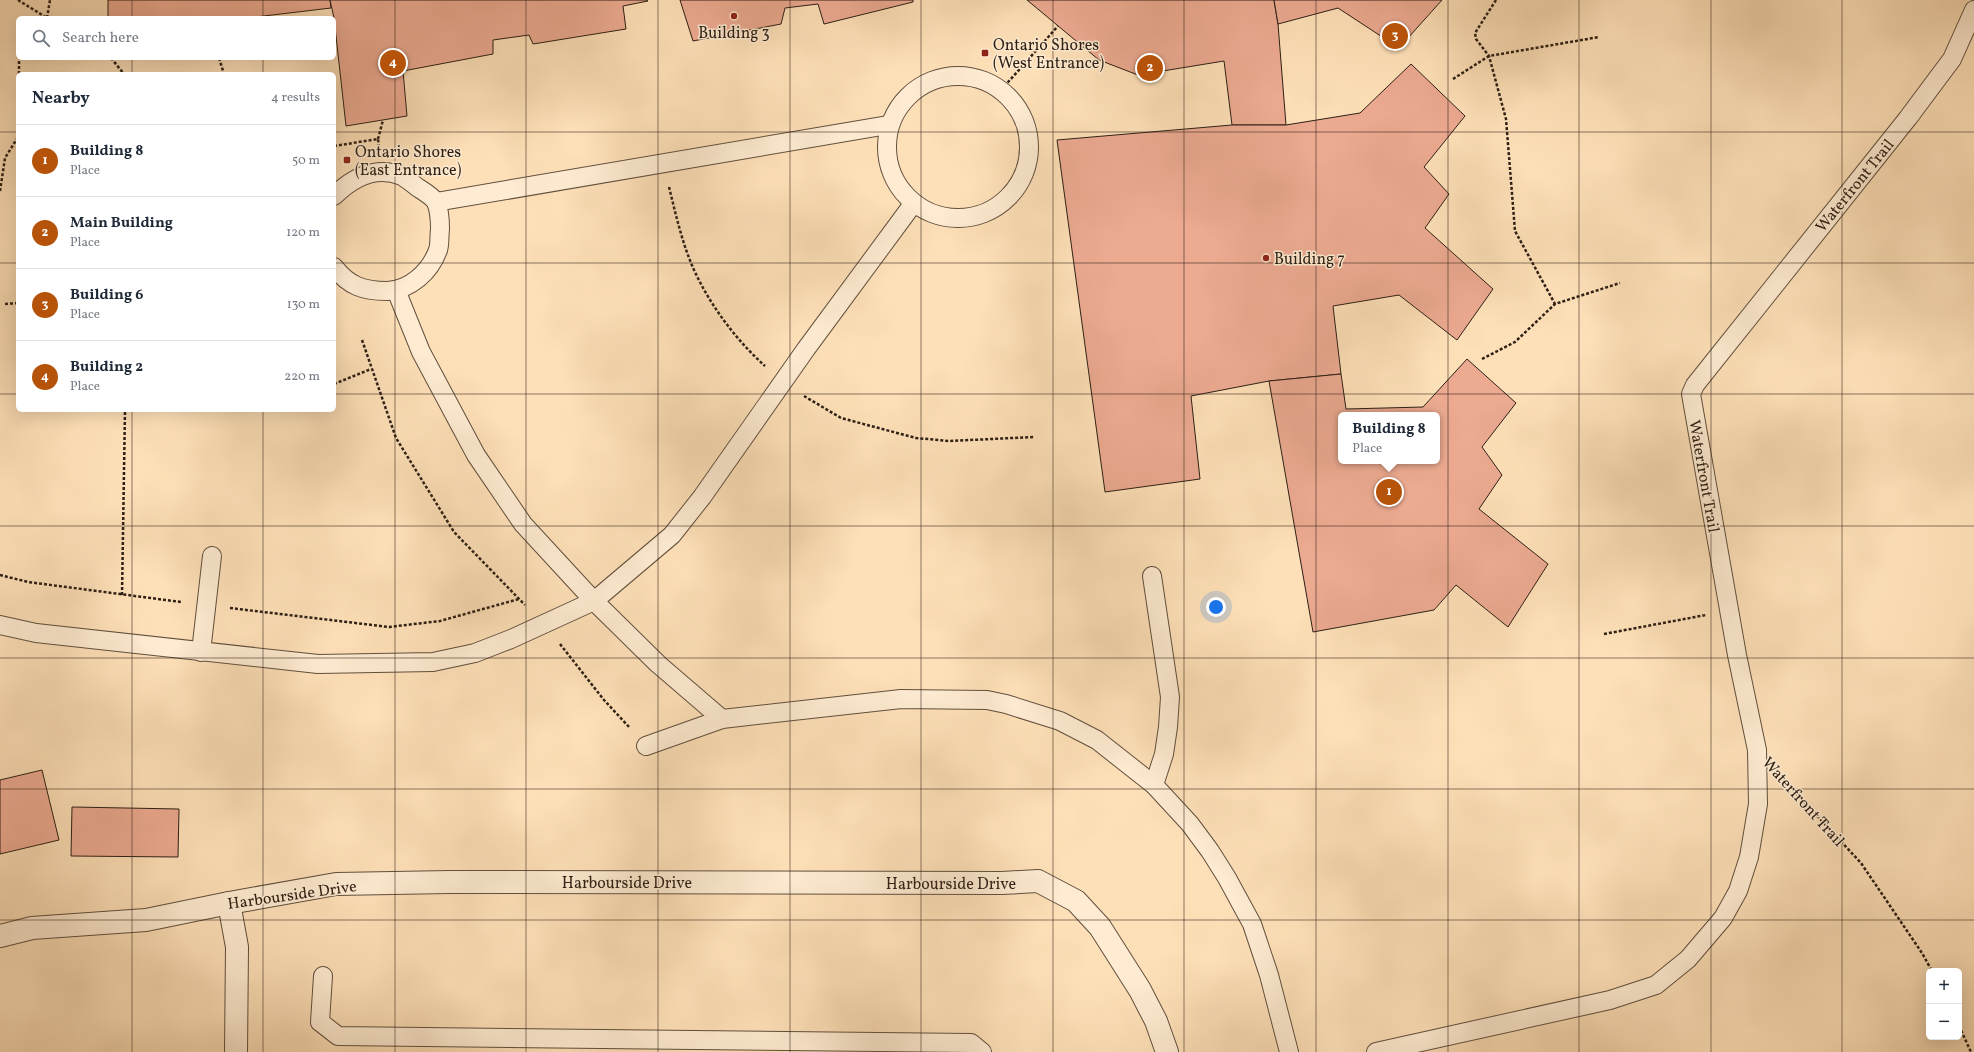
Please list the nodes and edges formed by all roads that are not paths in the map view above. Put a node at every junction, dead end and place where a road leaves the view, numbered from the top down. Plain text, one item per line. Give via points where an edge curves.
1 (1974, 10) edge
2 (888, 125) junction
3 (336, 194) edge
4 (436, 202) junction
5 (913, 204) junction
6 (336, 270) edge
7 (396, 290) junction
8 (212, 556) dead end
9 (1152, 576) dead end
10 (594, 601) junction
11 (0, 625) edge
12 (201, 652) junction
13 (722, 719) junction
14 (646, 746) road end
15 (1154, 784) junction
16 (229, 903) junction
17 (0, 936) edge
18 (323, 976) dead end
19 (236, 1052) edge
20 (982, 1052) edge
21 (1167, 1052) edge
22 (1289, 1052) edge
23 (1376, 1052) edge

1 - 23 lane, Waterfront Trail via 1952,59 1694,385 1691,394 1729,610 1757,750 1758,804 1748,857 1738,891 1723,918 1688,959 1656,985 1610,1000
2 - 4 lane
2 - 5 lane via 886,144 890,169 901,191
2 - 5 lane via 901,103 921,85 934,79 958,75 983,80 1001,90 1018,108 1028,131 1030,150 1024,175 1012,194 993,210 974,217 950,218
3 - 4 lane via 348,183 367,174 381,172 402,176
4 - 7 lane via 440,222 438,249 430,268 414,282
5 - 10 lane via 672,535
6 - 7 lane via 351,284 370,291
7 - 10 lane via 421,352 476,454 523,524
8 - 12 lane
9 - 15 lane via 1170,697 1164,754
10 - 12 lane via 474,653 433,662 318,664
10 - 13 lane via 658,664
11 - 12 lane via 36,633
13 - 14 lane
13 - 15 lane via 901,699 987,700 1060,721 1097,740
15 - 22 lane via 1210,851 1252,924 1269,975
16 - 17 street, Harbourside Drive via 146,920 32,928
16 - 19 street via 237,947
16 - 21 street, Harbourside Drive via 336,884 1038,881 1076,901 1100,927 1156,1021
18 - 20 lane via 320,1022 338,1036 971,1043

